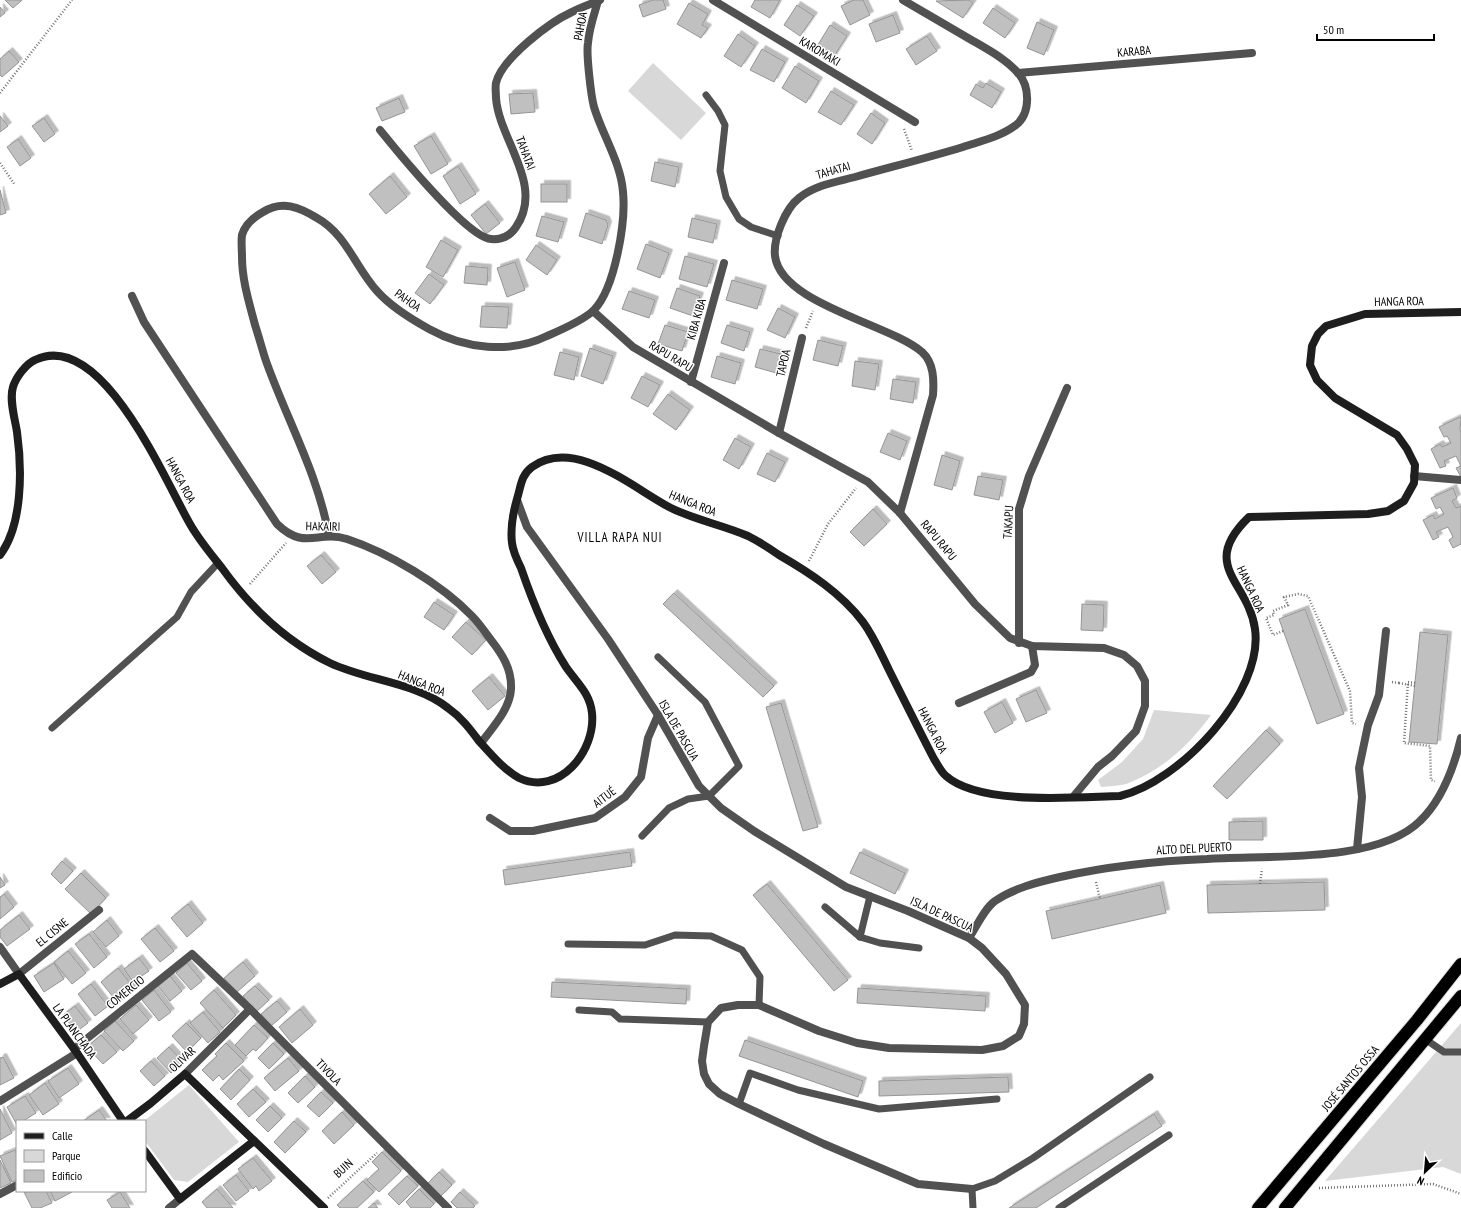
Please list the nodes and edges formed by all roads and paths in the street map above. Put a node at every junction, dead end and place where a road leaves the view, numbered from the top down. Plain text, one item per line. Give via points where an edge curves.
1 (72, 0) edge
2 (713, 0) edge
3 (903, 0) edge
4 (599, 1) edge
5 (1252, 53) dead end
6 (1018, 73) junction
7 (0, 93) edge
8 (706, 95) dead end
9 (915, 122) joint
10 (380, 130) dead end
11 (916, 160) junction
12 (0, 162) edge
13 (15, 185) dead end
14 (778, 236) junction
15 (724, 263) dead end
16 (132, 296) dead end
17 (817, 301) junction
18 (593, 311) junction
19 (1461, 312) edge
20 (802, 338) joint
21 (691, 382) junction
22 (1067, 388) dead end
23 (779, 433) junction
24 (1414, 476) junction
25 (863, 479) junction
26 (1461, 480) edge
27 (517, 500) junction
28 (900, 513) junction
29 (292, 536) junction
30 (329, 536) junction
31 (0, 554) edge
32 (218, 563) junction
33 (804, 570) junction
34 (242, 594) junction
35 (1283, 632) dead end
36 (1386, 632) dead end
37 (1019, 643) junction
38 (1032, 646) junction
39 (658, 657) dead end
40 (1399, 683) dead end
41 (959, 703) dead end
42 (658, 715) junction
43 (1368, 725) junction
44 (52, 728) dead end
45 (1461, 738) edge
46 (481, 743) junction
47 (1445, 782) junction
48 (709, 796) junction
49 (1073, 797) junction
50 (490, 818) dead end
51 (642, 836) dead end
52 (1357, 849) junction
53 (1094, 870) junction
54 (870, 896) junction
55 (1100, 899) dead end
56 (825, 907) dead end
57 (100, 910) dead end
58 (860, 937) junction
59 (969, 938) junction
60 (568, 944) dead end
61 (0, 947) edge
62 (919, 948) dead end
63 (192, 954) joint
64 (1461, 964) edge
65 (19, 974) junction
66 (0, 984) edge
67 (1461, 996) edge
68 (759, 1005) junction
69 (250, 1009) junction
70 (579, 1010) dead end
71 (708, 1022) junction
72 (1425, 1039) junction
73 (76, 1051) junction
74 (1461, 1052) edge
75 (184, 1074) junction
76 (1150, 1077) dead end
77 (997, 1099) dead end
78 (0, 1100) edge
79 (738, 1104) junction
80 (122, 1120) edge
81 (128, 1120) edge
82 (1169, 1135) dead end
83 (254, 1142) junction
84 (385, 1146) junction
85 (146, 1152) edge
86 (16, 1186) edge
87 (972, 1189) junction
88 (1300, 1189) junction
89 (0, 1194) edge
90 (1461, 1194) edge
91 (180, 1199) junction
92 (320, 1207) edge
93 (168, 1208) edge
94 (448, 1208) edge
95 (973, 1208) edge
96 (1059, 1208) edge
97 (1258, 1208) edge
98 (1285, 1208) edge

1 - 7 path
2 - 9 street, KAROMAKI
3 - 6 street, TAHATAI via 995,54
4 - 10 street, TAHATAI via 571,12 525,43 504,67 496,83 497,110 524,181 527,200 523,218 507,236 489,239 474,232 426,186
4 - 18 street, PAHOA via 587,44 594,105 611,148 623,191 622,229 616,259 603,295
5 - 6 street, KARABA
6 - 11 street, TAHATAI via 1026,85 1027,101 1017,124 995,137
8 - 14 lane via 725,125 720,171 726,197 739,219 751,227
9 - 11 path via 904,128
11 - 14 street, TAHATAI via 817,187 797,199 783,218
12 - 13 path
14 - 17 street, TAHATAI via 775,256 781,272 804,295
15 - 21 street, KIBA KIBA
16 - 29 street, HAKAIRI via 144,322 277,524
17 - 20 path, TAPOA
17 - 28 street, TAHATAI via 922,352 935,377 933,395
18 - 21 street, RAPU RAPU via 633,347
18 - 30 street, PAHOA via 564,328 524,344 492,348 462,342 431,330 398,310 377,291 345,244 322,220 298,207 285,206 272,206 253,217 242,235 242,270 248,299 266,361 317,485
19 - 24 street, HANGA ROA via 1364,314 1326,326 1312,346 1310,365 1317,380 1335,398 1397,435 1408,449 1415,465
20 - 23 street, TAPOA
21 - 23 street, RAPU RAPU
22 - 37 street, TAKAPU via 1029,476 1019,509
23 - 25 street, RAPU RAPU
24 - 26 street
24 - 49 street, HANGA ROA via 1414,483 1404,501 1388,511 1368,514 1249,517 1231,541 1227,569 1248,606 1255,629 1254,654 1246,681 1230,709 1200,746 1170,771 1133,793 1120,796
25 - 28 street, RAPU RAPU
25 - 33 path via 828,524
27 - 33 street, HANGA ROA via 522,476 532,466 552,457 579,460 606,469 629,481 648,496 676,511 749,537
27 - 42 street, ISLA DE PASCUA via 526,527 608,639
27 - 46 street, HANGA ROA via 511,514 512,545 532,598 564,664 590,697 593,719 586,746 576,764 551,782 533,782 518,777 505,768
28 - 37 street, RAPU RAPU via 975,604 1002,632
29 - 30 street, HAKAIRI via 316,539
29 - 34 path
30 - 46 street, HAKAIRI via 346,539 371,549 424,577 473,616 494,644 507,664 511,688 509,704
31 - 32 street, HANGA ROA via 16,526 20,460 12,388 25,366 52,354 63,355 89,369 132,418 192,527
32 - 34 street, HANGA ROA
32 - 44 lane via 191,592 177,617
33 - 49 street, HANGA ROA via 824,582 862,621 934,759 946,776 961,786 984,792 1028,797
34 - 46 street, HANGA ROA via 285,635 307,650 334,665 432,698 448,707
35 - 43 path via 1273,635 1266,618 1274,615 1273,611 1288,605 1284,597 1298,594 1308,596 1350,691 1352,723
36 - 43 street via 1378,695
37 - 38 street, RAPU RAPU
38 - 41 street via 1035,664 1031,672
38 - 49 street, RAPU RAPU via 1104,648 1124,655 1133,662 1145,681 1145,706 1136,731 1098,767
39 - 48 lane via 705,702 739,766
40 - 47 path, bridge via 1415,684 1408,682 1404,743 1430,746 1431,780
42 - 48 street, ISLA DE PASCUA via 699,786
42 - 50 street, AITUÉ via 648,738 641,777 625,797 595,818 533,832 510,831
43 - 52 street via 1359,768 1361,808
45 - 47 street, ALTO DEL PUERTO
47 - 52 street, ALTO DEL PUERTO via 1432,807 1420,822 1377,845
48 - 51 lane via 688,799 669,808
48 - 54 street, ISLA DE PASCUA via 721,808 823,874 846,887
52 - 53 street, ALTO DEL PUERTO via 1328,853 1160,862
53 - 55 path
53 - 59 street, ALTO DEL PUERTO via 1030,885 1007,894 994,902
54 - 58 lane
54 - 59 street, ISLA DE PASCUA
56 - 58 lane
57 - 65 street, EL CISNE
58 - 62 lane via 880,943
59 - 68 street, ISLA DE PASCUA via 1006,974 1025,1005 1024,1024 1019,1036 1003,1046 982,1050 889,1048 857,1043 819,1031
60 - 68 lane via 645,946 675,935 711,936 742,950 760,977
61 - 65 street
63 - 69 street, TIVOLA
63 - 73 street, COMERCIO
64 - 97 highway, JOSÉ SANTOS OSSA
65 - 66 street
65 - 73 street, LA PLANCHADA
67 - 72 highway
68 - 71 street, ISLA DE PASCUA via 721,1008
69 - 75 street, OLIVAR
69 - 84 street, TIVOLA
70 - 71 lane via 612,1012 620,1019
71 - 79 street via 702,1061 704,1074 709,1084 720,1094
72 - 74 lane via 1444,1052
72 - 88 highway
73 - 78 street, COMERCIO
73 - 80 street, LA PLANCHADA
75 - 81 street, OLIVAR
75 - 83 street
76 - 87 lane via 1033,1158 995,1181
77 - 79 lane via 879,1109 798,1090 750,1073
79 - 87 street via 918,1184
82 - 96 lane
83 - 91 street
83 - 92 street
84 - 92 path, BUIN
84 - 94 street, TIVOLA
85 - 91 street
86 - 89 street
87 - 95 lane
88 - 90 path via 1433,1184
88 - 98 highway
91 - 93 street

